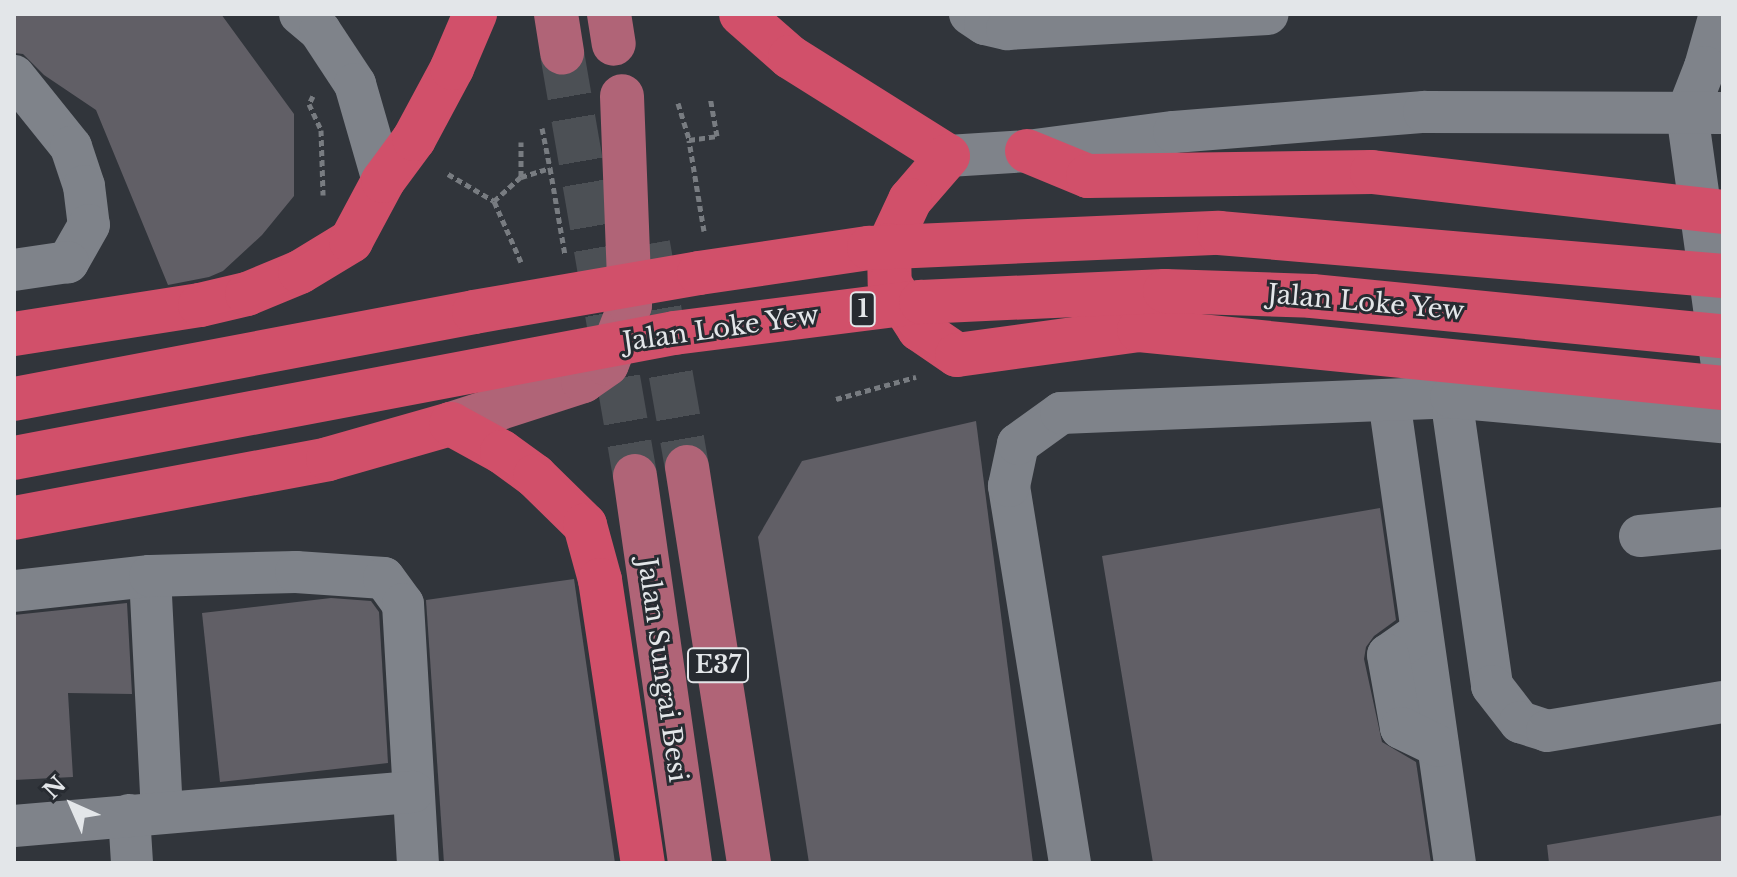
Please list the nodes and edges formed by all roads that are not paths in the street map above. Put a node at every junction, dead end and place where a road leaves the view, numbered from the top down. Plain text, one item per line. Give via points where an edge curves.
1 (300, 14) edge
2 (475, 14) edge
3 (741, 14) edge
4 (970, 14) edge
5 (1268, 14) edge
6 (1720, 14) edge
7 (1217, 16) edge
8 (14, 76) edge
9 (622, 96) dead end
10 (1705, 113) edge
11 (1027, 151) junction
12 (948, 156) junction
13 (383, 181) junction
14 (1723, 212) edge
15 (14, 270) edge
16 (1723, 276) edge
17 (14, 334) edge
18 (1723, 336) edge
19 (1723, 371) edge
20 (1723, 388) edge
21 (1451, 397) junction
22 (14, 399) edge
23 (1389, 400) junction
24 (1723, 422) edge
25 (451, 424) junction
26 (14, 458) edge
27 (687, 467) tunnel mouth
28 (635, 476) tunnel mouth
29 (14, 518) edge
30 (1723, 528) edge
31 (1640, 536) dead end
32 (150, 576) junction
33 (14, 591) edge
34 (1723, 702) edge
35 (413, 792) junction
36 (145, 814) junction
37 (14, 826) edge
38 (132, 863) edge
39 (418, 863) edge
40 (643, 863) edge
41 (690, 863) edge
42 (749, 863) edge
43 (1070, 863) edge
44 (1455, 863) edge

1 - 13 street via 320,31 355,84
2 - 13 highway via 414,139
3 - 12 highway via 790,57
4 - 7 street via 1007,29
5 - 7 street
6 - 10 street via 1705,67
8 - 15 street via 71,147 89,225 68,262
9 - 25 main road via 630,305 607,364 583,381
10 - 11 street via 1424,112 1174,132
10 - 19 street
11 - 12 street
11 - 14 highway via 1088,176 1372,172
12 - 20 highway via 910,200 889,245 890,284 919,329 957,355 1139,330
13 - 17 highway via 351,241 279,283 200,305
16 - 22 highway, 1 via 1219,233 869,248 459,315
18 - 26 highway, Jalan Loke Yew / 1 via 1312,296 1165,291 921,302 674,333
21 - 23 street
21 - 24 street
21 - 34 street via 1492,686 1520,722 1547,731
23 - 43 street via 1061,413 1018,444 1009,486
23 - 44 street
25 - 29 highway via 328,459
25 - 40 highway via 535,476 585,525 600,580
27 - 42 main road, Jalan Sungai Besi / E37
28 - 41 main road, Jalan Sungai Besi / E37
30 - 31 street
32 - 33 street
32 - 35 street via 296,572 384,578 403,604
32 - 36 street
35 - 36 street
35 - 39 street
36 - 37 street
36 - 38 street

